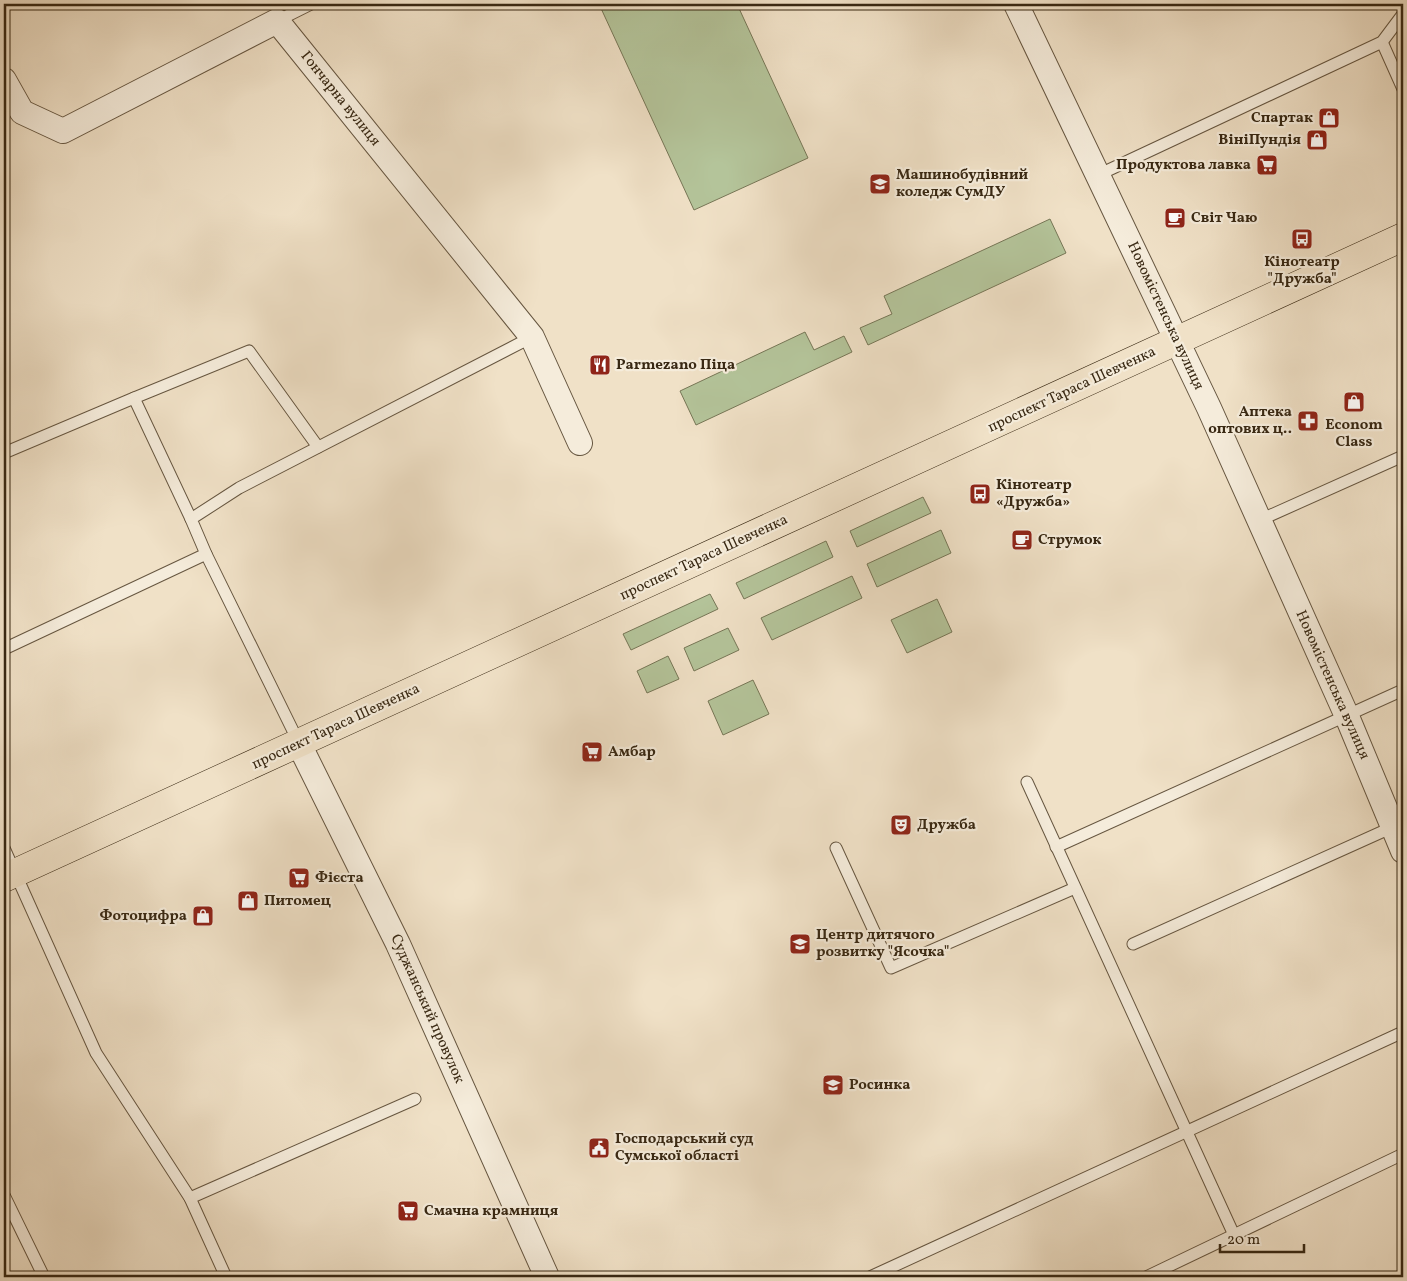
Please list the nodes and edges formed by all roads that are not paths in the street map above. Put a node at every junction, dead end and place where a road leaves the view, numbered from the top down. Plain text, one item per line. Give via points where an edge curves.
1 (311, 4) edge
2 (1016, 4) edge
3 (1403, 14) edge
4 (278, 21) junction
5 (1382, 42) junction
6 (4, 80) edge
7 (1403, 89) edge
8 (1098, 175) junction
9 (1403, 237) edge
10 (532, 337) junction
11 (1178, 341) junction
12 (134, 398) junction
13 (580, 443) dead end
14 (318, 447) junction
15 (4, 453) edge
16 (1403, 456) edge
17 (191, 519) junction
18 (1260, 520) junction
19 (206, 554) junction
20 (4, 649) edge
21 (1403, 690) edge
22 (1346, 714) junction
23 (299, 744) junction
24 (1027, 782) dead end
25 (1398, 824) edge
26 (1056, 847) junction
27 (4, 848) edge
28 (836, 848) dead end
29 (1403, 850) edge
30 (9, 875) edge
31 (1075, 888) junction
32 (1133, 944) dead end
33 (1403, 1032) edge
34 (415, 1099) dead end
35 (1186, 1132) junction
36 (1403, 1154) edge
37 (4, 1195) edge
38 (190, 1198) junction
39 (1234, 1235) junction
40 (44, 1277) edge
41 (226, 1277) edge
42 (547, 1277) edge
43 (870, 1277) edge
44 (1146, 1277) edge

1 - 4 lane
2 - 8 street, Новомістенська вулиця
3 - 5 lane
4 - 6 street via 62,131 22,112
4 - 10 street, Гончарна вулиця
5 - 7 lane
5 - 8 lane
8 - 11 street, Новомістенська вулиця
9 - 11 main road, проспект Тараса Шевченка
10 - 13 street, Гончарна вулиця
10 - 14 lane
11 - 18 street, Новомістенська вулиця
11 - 23 main road, проспект Тараса Шевченка
12 - 14 lane via 249,351
12 - 15 lane
12 - 17 lane
14 - 17 lane via 239,488
16 - 18 lane
17 - 19 lane
18 - 22 street, Новомістенська вулиця
19 - 20 lane
19 - 23 lane
21 - 22 lane
22 - 25 street, Новомістенська вулиця
22 - 26 lane
23 - 30 main road, проспект Тараса Шевченка
23 - 42 street, Суджанський провулок via 398,944
24 - 26 lane
25 - 29 street, Новомістенська вулиця
25 - 32 lane
26 - 31 lane
27 - 30 lane
28 - 31 lane via 891,968
30 - 38 lane via 96,1053
31 - 35 lane
33 - 35 lane
34 - 38 lane
35 - 39 lane
35 - 43 lane
36 - 39 lane
37 - 40 lane
38 - 41 lane
39 - 44 lane

